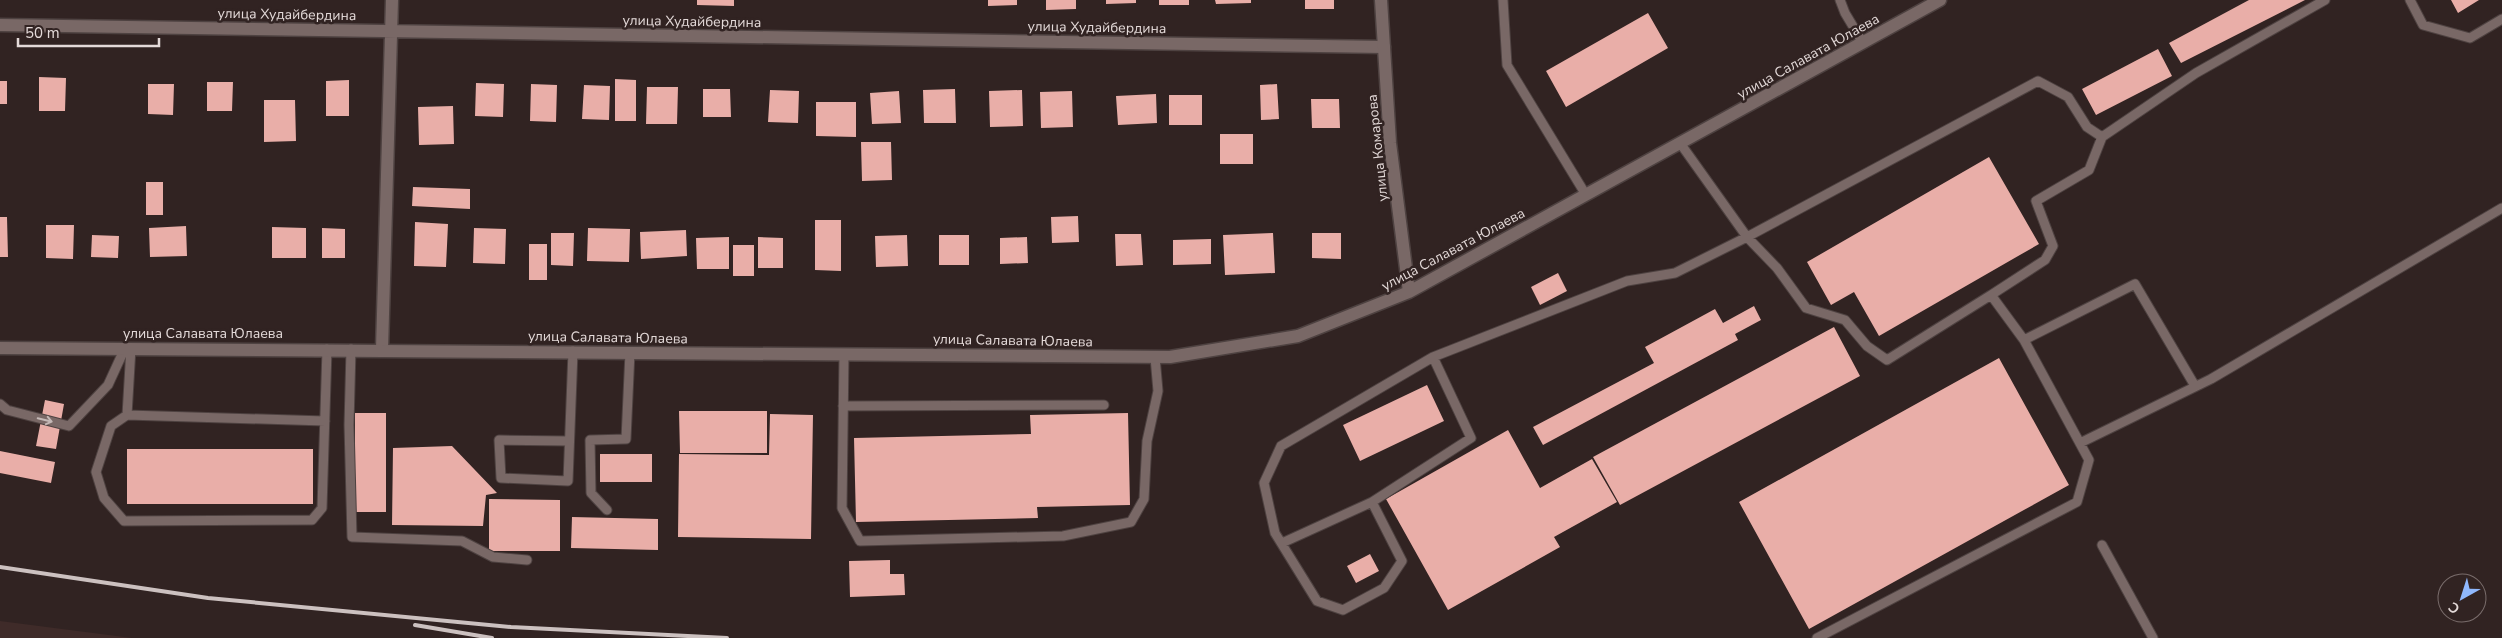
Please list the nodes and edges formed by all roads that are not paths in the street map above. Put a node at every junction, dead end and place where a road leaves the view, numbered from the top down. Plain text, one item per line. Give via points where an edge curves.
1 (392, 0) edge
2 (1381, 0) edge
3 (1503, 0) edge
4 (1840, 0) edge
5 (1940, 0) edge
6 (2325, 0) edge
7 (2410, 0) edge
8 (2502, 18) edge
9 (0, 25) edge
10 (391, 31) junction
11 (1863, 42) junction
12 (1384, 47) junction
13 (2102, 136) junction
14 (1680, 143) junction
15 (1586, 195) junction
16 (2502, 208) edge
17 (1747, 238) junction
18 (1409, 292) junction
19 (1991, 295) junction
20 (2024, 340) junction
21 (0, 348) edge
22 (128, 348) junction
23 (327, 349) junction
24 (351, 349) junction
25 (382, 350) junction
26 (573, 351) junction
27 (630, 352) junction
28 (844, 354) junction
29 (1155, 357) junction
30 (1433, 357) junction
31 (2195, 386) junction
32 (0, 404) edge
33 (1104, 405) dead end
34 (843, 406) junction
35 (126, 415) junction
36 (325, 421) junction
37 (568, 441) junction
38 (2080, 443) junction
39 (1372, 502) junction
40 (607, 510) dead end
41 (1282, 543) junction
42 (2102, 545) dead end
43 (527, 560) dead end
44 (1816, 638) edge
45 (2154, 638) edge

1 - 10 street
2 - 12 street, улица Комарова
3 - 15 lane via 1507,65
4 - 11 lane
5 - 11 street, улица Салавата Юлаева
6 - 13 lane via 2196,73
7 - 8 lane via 2423,25 2470,38
9 - 10 street, улица Худайбердина
10 - 12 street, улица Худайбердина
10 - 25 street
11 - 14 street, улица Салавата Юлаева
12 - 18 street, улица Комарова via 1390,143
13 - 17 lane via 2088,127 2068,97 2038,81
13 - 19 lane via 2089,170 2036,201 2053,246 2044,260
14 - 15 street, улица Салавата Юлаева
14 - 17 lane
15 - 18 street, улица Салавата Юлаева
16 - 31 lane
17 - 19 lane via 1777,268 1806,308 1845,320 1867,346 1887,360
17 - 30 lane via 1675,273 1627,280
18 - 29 street, улица Салавата Юлаева via 1298,336
19 - 20 lane
20 - 31 lane via 2135,284
20 - 38 lane
21 - 22 street, улица Салавата Юлаева
22 - 23 street, улица Салавата Юлаева
32 -> 22 lane via 7,410 69,426 108,385
22 - 35 lane
23 - 24 street, улица Салавата Юлаева
23 - 36 lane
24 - 25 street, улица Салавата Юлаева
24 - 43 lane via 352,537 462,540 493,557
25 - 26 street, улица Салавата Юлаева
26 - 27 street, улица Салавата Юлаева
26 - 37 lane
27 - 28 street, улица Салавата Юлаева
27 - 40 lane via 626,439 590,440 592,493
28 - 29 street, улица Салавата Юлаева
28 - 34 lane
29 - 34 lane via 1158,391 1147,441 1144,499 1131,522 1064,536 860,541 842,508
30 - 39 lane via 1472,438
30 - 41 lane via 1281,446 1264,483 1275,533
31 - 38 lane
33 - 34 lane
35 - 36 lane
35 - 36 lane via 111,426 96,472 104,498 124,521 312,520 322,508
37 - 37 lane via 568,481 501,478 499,440
38 - 44 lane via 2090,460 2077,502
39 - 41 lane
39 - 41 lane via 1402,561 1384,588 1343,610 1317,601
42 - 45 lane

